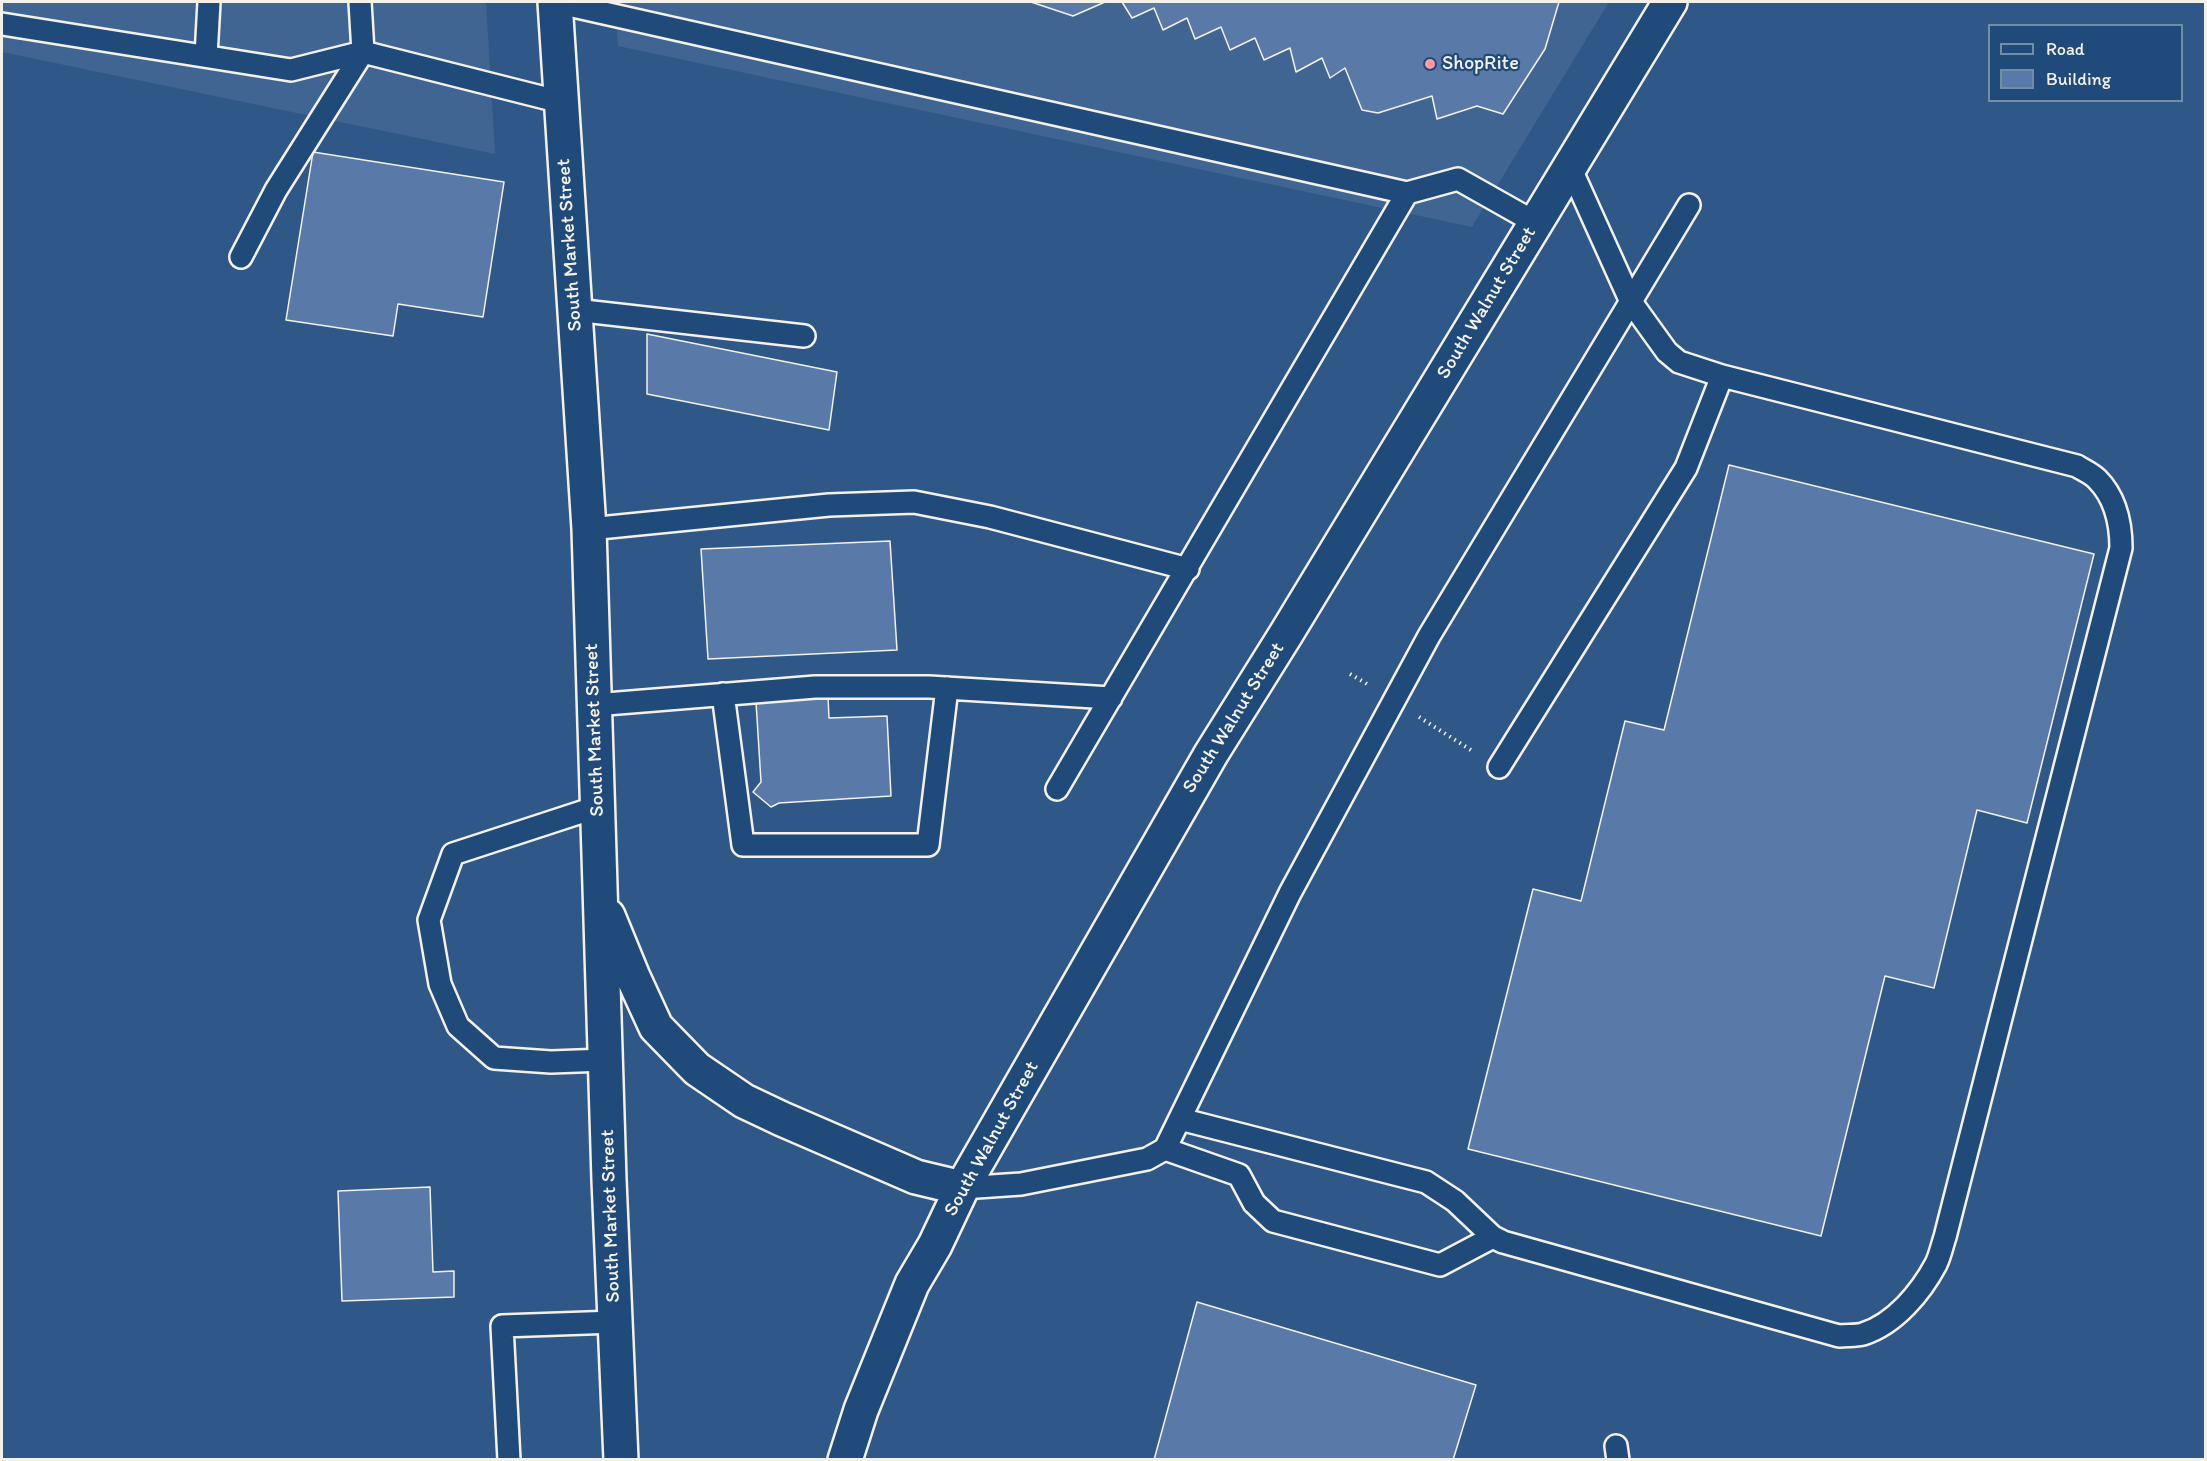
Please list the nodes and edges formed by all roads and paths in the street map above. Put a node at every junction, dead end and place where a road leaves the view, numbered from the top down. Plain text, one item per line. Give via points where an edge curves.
1 (209, 2) edge
2 (360, 2) edge
3 (555, 2) edge
4 (1670, 2) edge
5 (2, 24) edge
6 (363, 52) junction
7 (206, 56) junction
8 (561, 102) junction
9 (1570, 167) junction
10 (1407, 193) junction
11 (1689, 205) dead end
12 (1536, 223) junction
13 (241, 257) dead end
14 (1631, 302) junction
15 (575, 310) junction
16 (804, 336) dead end
17 (1722, 376) junction
18 (589, 529) junction
19 (1188, 568) junction
20 (1350, 674) dead end
21 (947, 688) junction
22 (723, 694) junction
23 (1111, 698) junction
24 (1394, 701) junction
25 (594, 705) junction
26 (1499, 768) joint
27 (1057, 789) dead end
28 (597, 807) junction
29 (599, 895) junction
30 (605, 1060) junction
31 (1180, 1119) junction
32 (1165, 1149) junction
33 (962, 1188) junction
34 (1492, 1236) junction
35 (615, 1322) junction
36 (509, 1460) edge
37 (621, 1460) edge
38 (845, 1460) edge

1 - 7 lane
2 - 6 lane
3 - 8 main road, South Market Street
3 - 10 lane
4 - 9 main road, South Walnut Street
5 - 7 lane
6 - 7 lane via 291,70
6 - 8 lane
6 - 13 lane via 276,190
8 - 15 main road, South Market Street
9 - 12 main road, South Walnut Street
9 - 14 lane
10 - 12 lane via 1458,179
10 - 19 lane
11 - 14 lane
12 - 33 main road, South Walnut Street via 1210,754
14 - 17 lane via 1678,362
14 - 24 lane via 1429,636
15 - 16 lane
15 - 18 main road, South Market Street
17 - 26 lane via 1686,468
17 - 34 lane via 2077,466 2096,477 2108,492 2121,529 2121,548 1945,1237 1925,1282 1894,1316 1861,1334 1839,1336
18 - 19 lane via 829,505 914,502 990,517
18 - 25 main road, South Market Street
19 - 23 lane
20 - 24 path
21 - 22 lane via 815,687
21 - 22 lane via 927,845 743,845
21 - 23 lane
22 - 25 lane
23 - 27 lane
24 - 26 path
24 - 31 lane via 1290,893
25 - 28 main road, South Market Street
28 - 29 main road, South Market Street
28 - 30 lane via 453,854 429,921 440,984 458,1026 494,1058
29 - 30 main road, South Market Street
29 - 33 main road via 656,1027 697,1069 744,1101 782,1119 916,1177
30 - 35 main road, South Market Street
31 - 32 lane
31 - 34 lane via 1426,1182 1455,1201
32 - 33 lane via 1147,1159 1021,1184
32 - 34 lane via 1239,1175 1254,1203 1273,1221 1389,1252 1440,1265
33 - 38 main road, South Walnut Street via 912,1284
35 - 36 lane via 502,1326
35 - 37 main road, South Market Street

